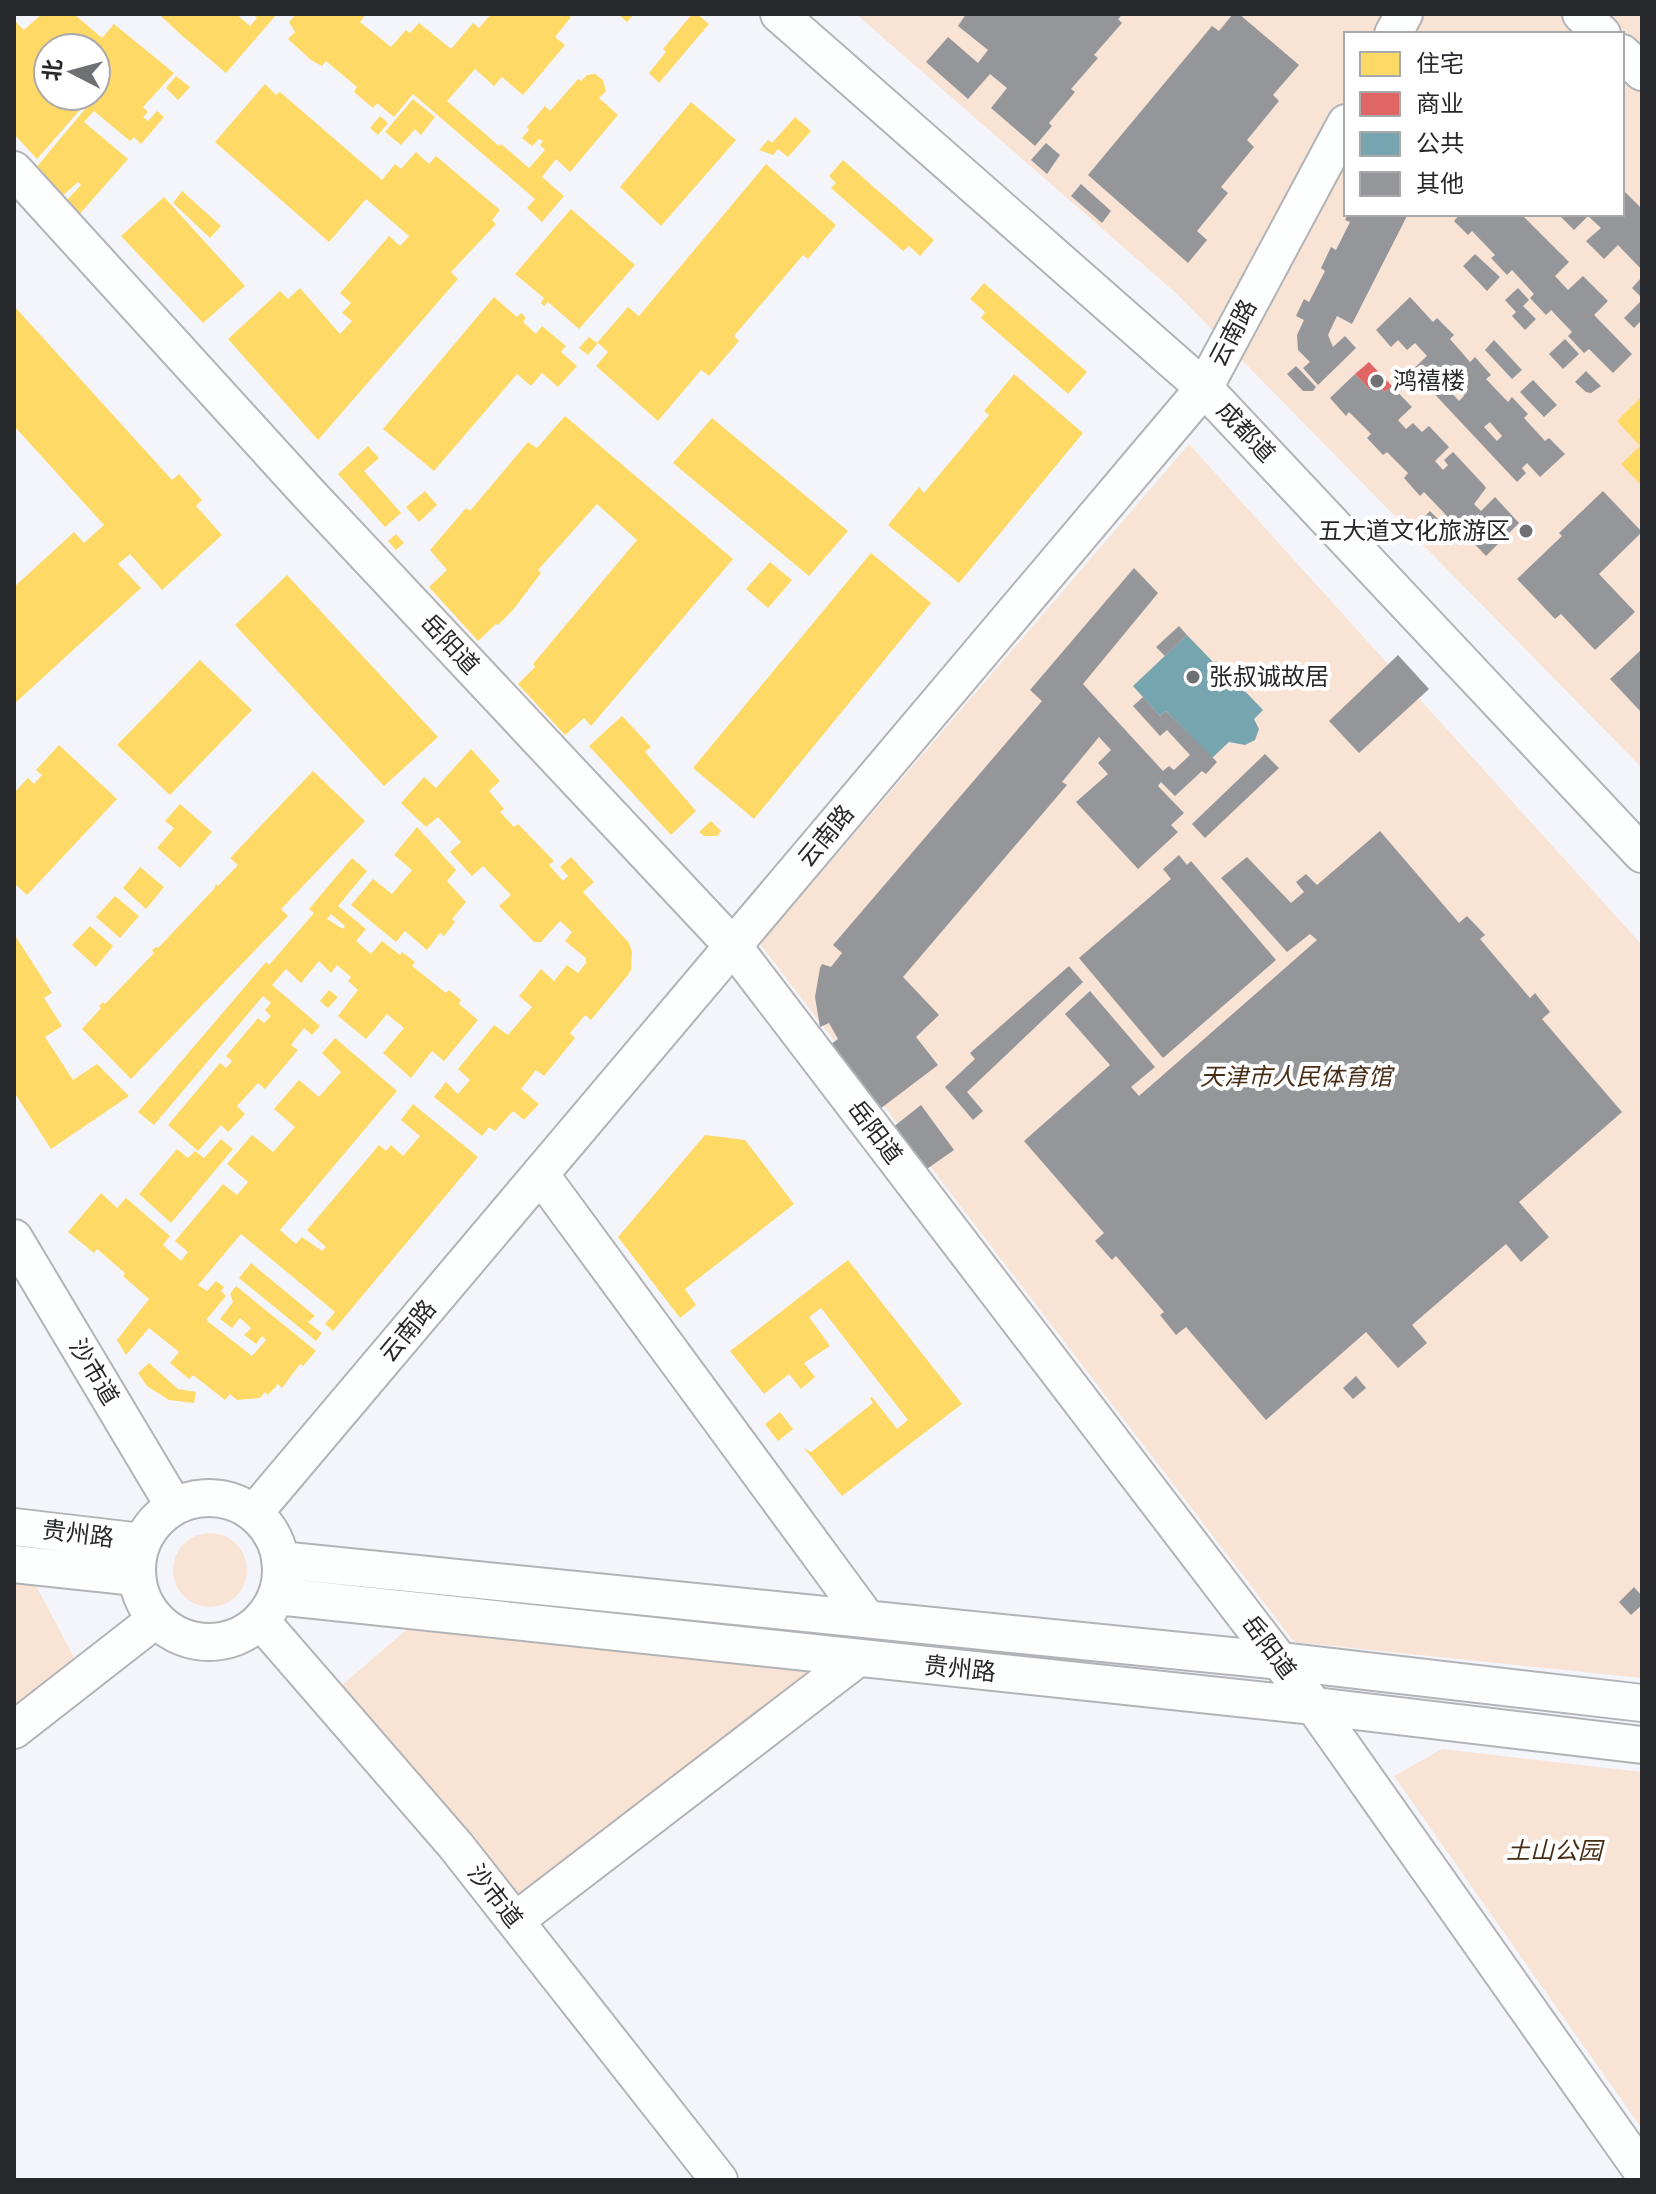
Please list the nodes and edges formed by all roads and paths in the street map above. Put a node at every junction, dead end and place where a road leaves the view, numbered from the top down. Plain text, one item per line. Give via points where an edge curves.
1 (779, 14) edge
2 (1404, 14) edge
3 (1581, 14) edge
4 (1394, 32) edge
5 (1600, 32) edge
6 (1624, 55) edge
7 (1642, 72) edge
8 (1344, 127) edge
9 (14, 170) edge
10 (1204, 388) junction
11 (1642, 854) edge
12 (733, 946) junction
13 (540, 1174) junction
14 (14, 1238) edge
15 (174, 1506) junction
16 (254, 1513) junction
17 (14, 1527) edge
18 (142, 1542) junction
19 (280, 1560) junction
20 (14, 1564) edge
21 (136, 1577) junction
22 (269, 1609) junction
23 (867, 1619) junction
24 (155, 1620) junction
25 (858, 1658) junction
26 (1280, 1661) junction
27 (1642, 1703) edge
28 (1314, 1706) junction
29 (14, 1730) edge
30 (1642, 1745) edge
31 (515, 1921) junction
32 (1642, 2171) edge
33 (719, 2180) edge

1 - 10 street, 成都道
2 - 4 street
3 - 5 street
6 - 7 street
8 - 10 street, 云南路
9 - 12 street, 岳阳道
10 - 11 street, 成都道
10 - 12 street, 云南路
12 - 13 street, 云南路
12 - 26 street, 岳阳道
13 - 16 street, 云南路
13 - 23 street
14 - 15 street, 沙市道
15 - 16 street via 215,1498
15 - 18 street, 贵州路 via 155,1521
16 - 19 street via 276,1542
17 - 18 street, 贵州路
18 - 21 street, 贵州路
19 - 22 street via 281,1578
19 - 23 street, 贵州路
20 - 21 street, 贵州路
21 - 24 street, 贵州路
22 - 24 street via 242,1635 219,1642 196,1642
22 - 25 street, 贵州路
22 - 31 street, 沙市道
23 - 26 street, 贵州路
24 - 29 street
25 - 28 street, 贵州路
25 - 31 street
26 - 27 street, 贵州路
26 - 28 street, 岳阳道
28 - 30 street, 贵州路
28 - 32 street, 岳阳道
31 - 33 street, 沙市道

